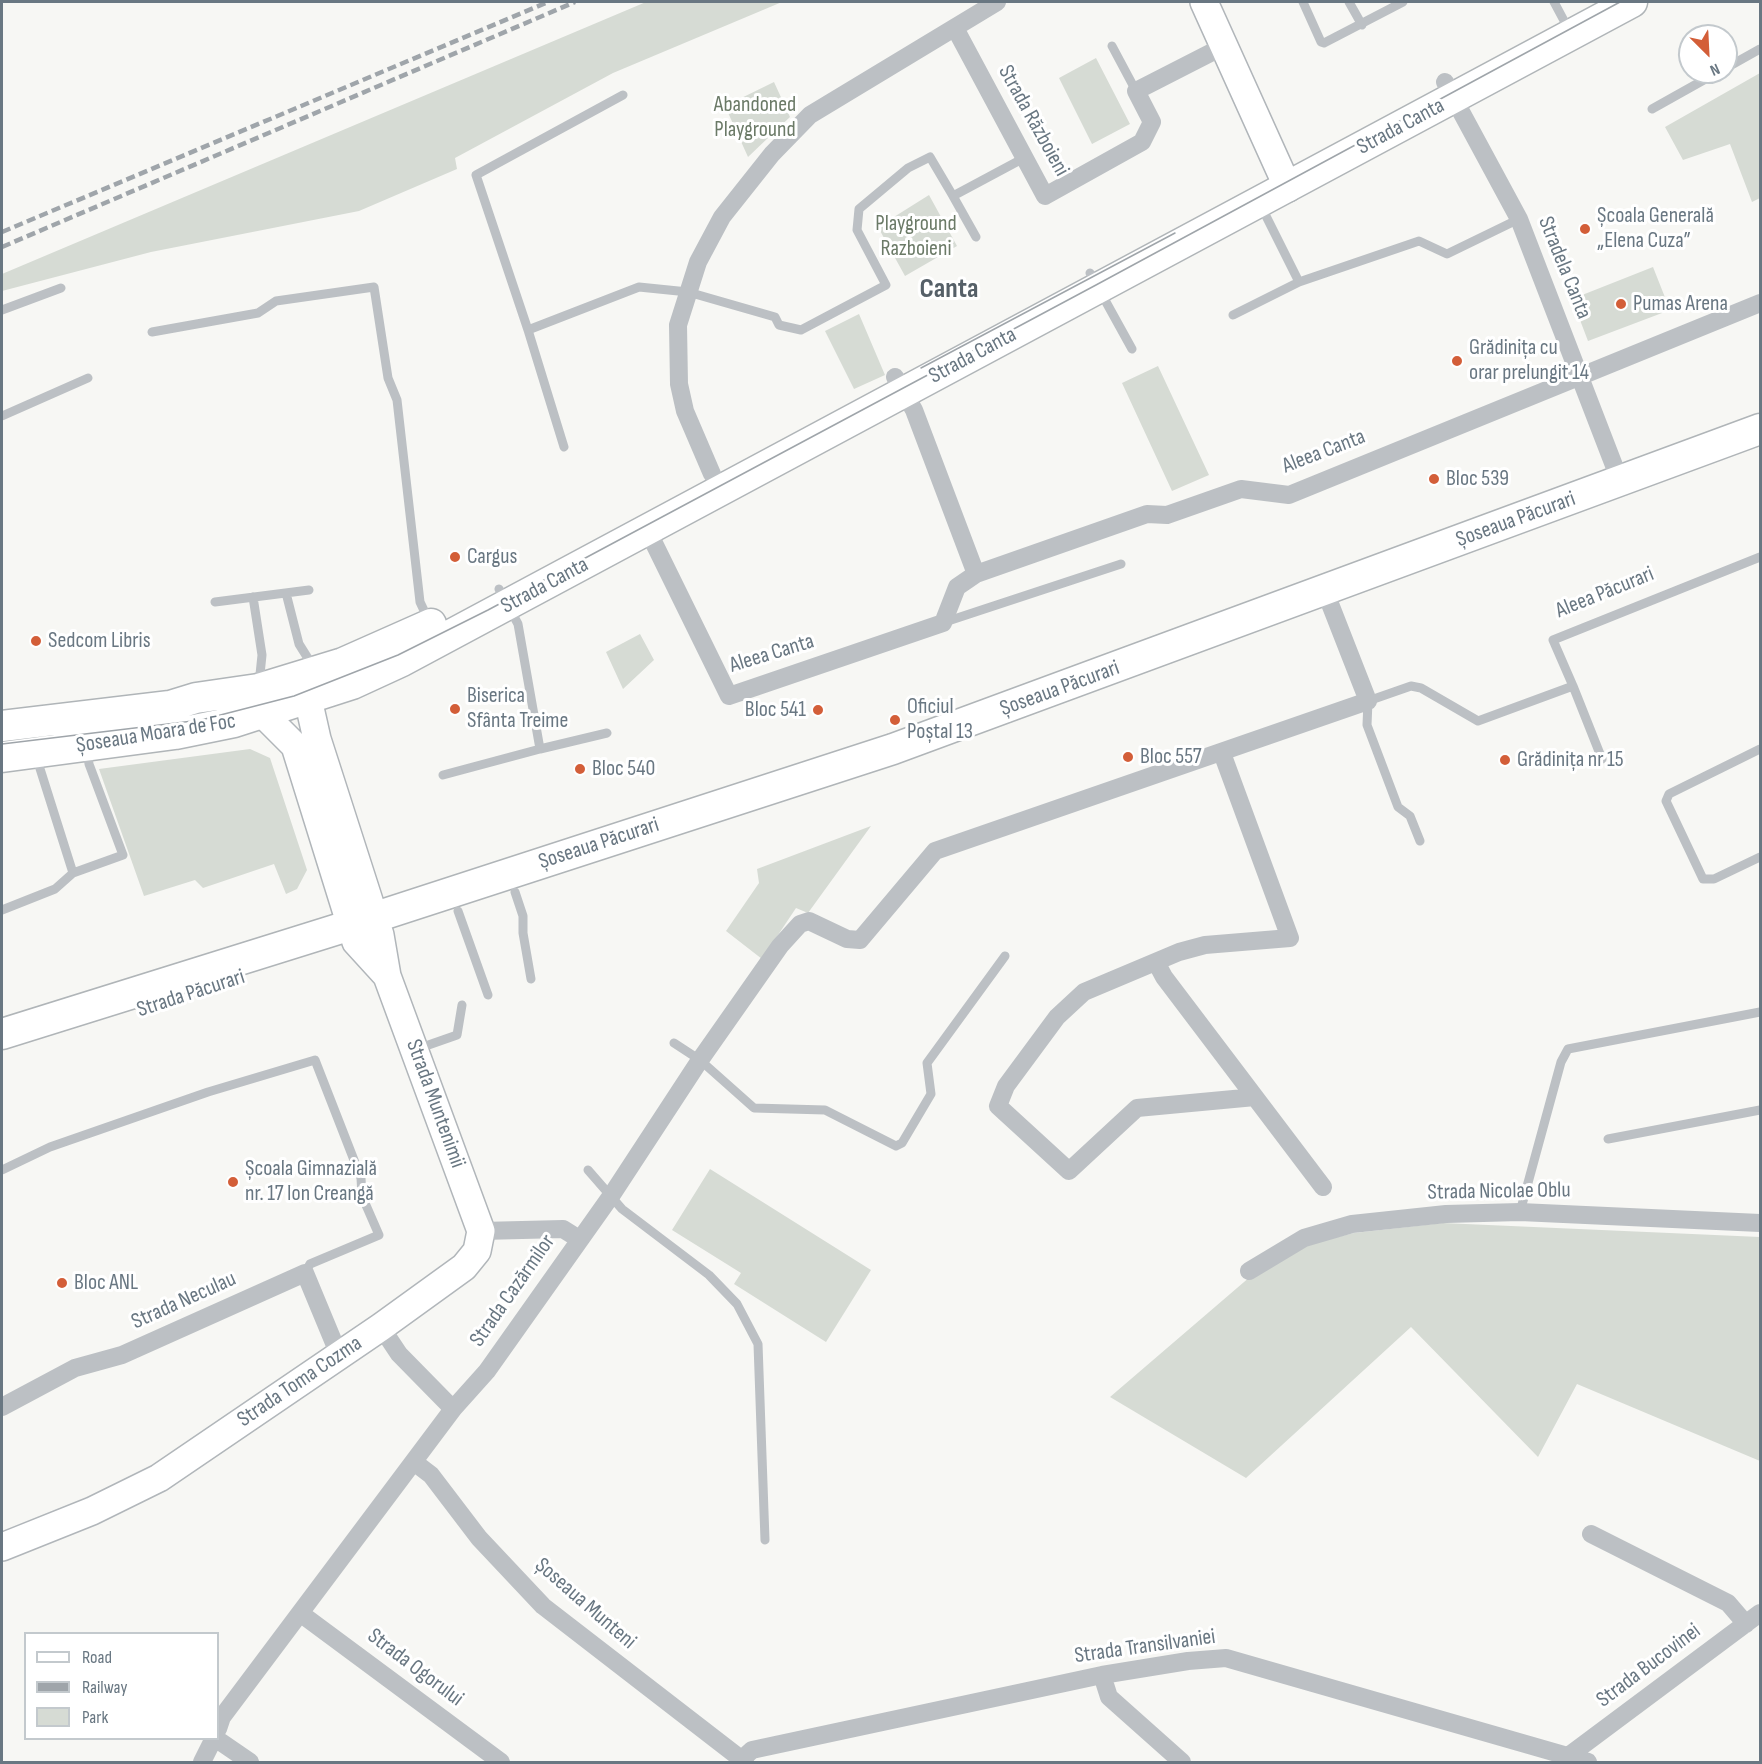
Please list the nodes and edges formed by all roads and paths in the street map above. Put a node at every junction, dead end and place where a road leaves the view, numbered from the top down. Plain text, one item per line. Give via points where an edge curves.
1 (997, 2) edge
2 (1204, 2) edge
3 (1303, 2) edge
4 (1349, 2) edge
5 (1403, 2) edge
6 (1592, 2) edge
7 (1632, 2) edge
8 (1563, 18) edge
9 (1362, 25) junction
10 (955, 28) junction
11 (1112, 45) dead end
12 (1224, 46) junction
13 (1761, 49) edge
14 (1738, 61) edge
15 (1697, 84) edge
16 (1449, 90) junction
17 (1136, 91) junction
18 (623, 96) dead end
19 (1652, 109) dead end
20 (1024, 158) junction
21 (1284, 179) junction
22 (953, 196) junction
23 (1260, 203) junction
24 (1519, 219) junction
25 (976, 237) dead end
26 (1094, 281) junction
27 (1299, 282) junction
28 (61, 288) dead end
29 (688, 292) junction
30 (1761, 303) edge
31 (2, 310) edge
32 (1233, 315) dead end
33 (528, 330) junction
34 (152, 332) dead end
35 (1132, 349) dead end
36 (1580, 374) junction
37 (88, 378) dead end
38 (899, 385) junction
39 (2, 416) edge
40 (1761, 429) edge
41 (564, 447) dead end
42 (1761, 450) edge
43 (712, 474) junction
44 (1620, 481) junction
45 (648, 531) junction
46 (1761, 557) edge
47 (1121, 564) dead end
48 (976, 574) junction
49 (309, 590) dead end
50 (286, 593) junction
51 (253, 597) junction
52 (504, 598) junction
53 (1329, 599) junction
54 (215, 602) dead end
55 (943, 623) junction
56 (436, 633) junction
57 (313, 686) junction
58 (1573, 686) junction
59 (267, 696) junction
60 (1368, 701) junction
61 (170, 706) junction
62 (2, 726) edge
63 (607, 733) dead end
64 (33, 737) junction
65 (87, 746) junction
66 (540, 749) junction
67 (1761, 749) edge
68 (1222, 753) junction
69 (2, 757) edge
70 (1602, 759) dead end
71 (443, 775) dead end
72 (1420, 841) dead end
73 (1761, 857) edge
74 (74, 873) junction
75 (515, 892) junction
76 (2, 910) edge
77 (458, 911) junction
78 (365, 930) junction
79 (1005, 956) dead end
80 (1156, 962) junction
81 (531, 980) dead end
82 (488, 995) dead end
83 (462, 1005) dead end
84 (1761, 1012) edge
85 (2, 1034) edge
86 (674, 1043) dead end
87 (416, 1050) junction
88 (2, 1054) edge
89 (700, 1060) junction
90 (1255, 1097) junction
91 (1761, 1110) edge
92 (1608, 1139) dead end
93 (2, 1170) edge
94 (588, 1170) dead end
95 (1323, 1187) dead end
96 (611, 1196) junction
97 (1520, 1212) junction
98 (1761, 1222) edge
99 (481, 1231) junction
100 (579, 1239) junction
101 (1249, 1271) dead end
102 (305, 1273) junction
103 (381, 1327) junction
104 (339, 1355) junction
105 (2, 1407) edge
106 (453, 1409) junction
107 (414, 1462) junction
108 (1591, 1534) dead end
109 (765, 1540) dead end
110 (2, 1547) edge
111 (300, 1613) junction
112 (1753, 1619) edge
113 (1102, 1675) junction
114 (219, 1726) edge
115 (213, 1740) edge
116 (217, 1740) edge
117 (1570, 1760) edge
118 (743, 1761) edge
119 (202, 1762) edge
120 (250, 1762) edge
121 (501, 1762) edge
122 (1182, 1762) edge
123 (1588, 1762) edge

1 - 10 street
2 - 12 street
3 - 9 lane via 1321,42
4 - 9 lane
5 - 9 lane
6 - 8 main road, Strada Canta
7 - 8 main road, Strada Canta
8 - 16 main road, Strada Canta
10 - 20 street, Strada Războieni
10 - 29 street via 810,115 772,154 722,217 698,262
11 - 17 lane
12 - 17 street
12 - 21 street
13 - 14 lane
15 - 19 lane
16 - 21 main road, Strada Canta
16 - 24 street, Stradela Canta
17 - 20 street, Strada Războieni via 1152,122 1142,142 1045,196
18 - 33 lane via 476,175
20 - 22 lane
21 - 23 main road, Strada Canta
21 - 26 main road, Strada Canta
22 - 25 lane
22 - 29 lane via 930,157 908,168 859,209 857,230 886,285 801,330 779,325 775,317
23 - 26 main road, Strada Canta
23 - 27 lane
24 - 27 lane via 1447,254 1419,241
24 - 36 street, Stradela Canta
26 - 35 lane
26 - 38 main road, Strada Canta
27 - 32 lane
28 - 31 lane
29 - 33 lane via 639,288
29 - 43 street via 678,325 679,384 694,438
30 - 36 street, Aleea Canta
33 - 41 lane
34 - 56 lane via 258,313 276,301 374,287 388,378 397,400 420,602
36 - 44 street, Stradela Canta
36 - 48 street, Aleea Canta via 1288,495 1241,489 1167,515 1147,514
37 - 39 lane
38 - 43 main road, Strada Canta
38 - 45 main road, Strada Canta
38 - 48 street via 923,434
40 - 44 main road, Șoseaua Păcurari
42 - 53 main road, Șoseaua Păcurari
43 - 52 main road, Strada Canta
44 - 53 main road, Șoseaua Păcurari
45 - 52 main road, Strada Canta
45 - 55 street, Aleea Canta via 729,696
46 - 58 lane, Aleea Păcurari via 1554,640
47 - 55 lane
48 - 55 street, Aleea Canta via 957,587
49 - 50 lane
50 - 51 lane
50 - 57 lane
51 - 54 lane
51 - 59 lane
52 - 56 main road, Strada Canta
52 - 66 lane via 518,624
53 - 60 street
53 - 75 main road, Șoseaua Păcurari via 898,768
53 - 78 main road, Șoseaua Păcurari
56 - 57 main road, Strada Canta via 352,684
57 - 59 main road, Șoseaua Moara de Foc
57 - 61 street, Strada Canta via 294,696 196,707
57 - 78 street via 317,739
58 - 60 lane via 1479,721 1411,686
58 - 70 lane
59 - 61 main road, Șoseaua Moara de Foc via 196,698
59 - 65 main road, Șoseaua Moara de Foc via 175,734
59 - 78 street via 295,746
60 - 68 street
60 - 72 lane via 1367,725 1378,756 1398,807 1410,816
61 - 64 main road, Șoseaua Moara de Foc
62 - 64 main road, Șoseaua Moara de Foc
63 - 66 lane
64 - 65 main road, Șoseaua Moara de Foc
64 - 69 main road, Șoseaua Moara de Foc
64 - 74 lane via 39,770
65 - 74 lane via 89,764 123,855
66 - 71 lane
67 - 73 lane via 1669,794 1666,801 1702,879 1714,879
68 - 80 street via 1290,938 1205,945
68 - 89 street, Strada Cazărmilor via 935,851 860,940 847,939 815,923 800,924 780,946
74 - 76 lane via 55,889
75 - 77 main road, Șoseaua Păcurari
75 - 81 lane via 523,916
77 - 78 main road, Șoseaua Păcurari
77 - 82 lane
78 - 85 main road, Strada Păcurari
78 - 87 street, Strada Muntenimii
78 - 88 main road, Strada Păcurari
79 - 89 lane via 927,1063 931,1094 902,1143 896,1146 825,1110 754,1108
80 - 90 street
80 - 90 street via 1084,992 1057,1017 1006,1086 998,1106 1070,1171 1137,1108
83 - 87 lane via 457,1035
84 - 97 lane via 1568,1049 1561,1062
86 - 89 lane
87 - 99 street, Strada Muntenimii
89 - 96 street, Strada Cazărmilor
90 - 95 street
91 - 92 lane
93 - 102 lane via 50,1147 315,1060 379,1235 310,1264
94 - 96 lane
96 - 100 street, Strada Cazărmilor
96 - 109 lane via 622,1209 709,1275 737,1304 758,1344
97 - 98 street, Strada Nicolae Oblu
97 - 101 street, Strada Nicolae Oblu via 1446,1214 1352,1224 1304,1238
99 - 100 street via 563,1229
99 - 103 street, Strada Toma Cozma via 477,1251 464,1267
100 - 106 street, Strada Cazărmilor via 487,1371
102 - 104 street
102 - 105 street, Strada Neculau via 122,1355 75,1368
103 - 104 street, Strada Toma Cozma
103 - 106 street via 399,1354
104 - 110 street, Strada Toma Cozma via 159,1478 103,1506
106 - 107 street, Strada Cazărmilor
107 - 111 street, Strada Cazărmilor
107 - 118 street, Șoseaua Munteni via 431,1475 479,1538 543,1606
108 - 112 street
111 - 114 street, Strada Cazărmilor
111 - 121 street, Strada Ogorului
112 - 117 street, Strada Bucovinei
113 - 117 street, Strada Transilvaniei via 1226,1658
113 - 118 street, Strada Transilvaniei via 752,1750
113 - 122 street via 1109,1697
115 - 119 street
116 - 120 street
117 - 123 street, Strada Transilvaniei

